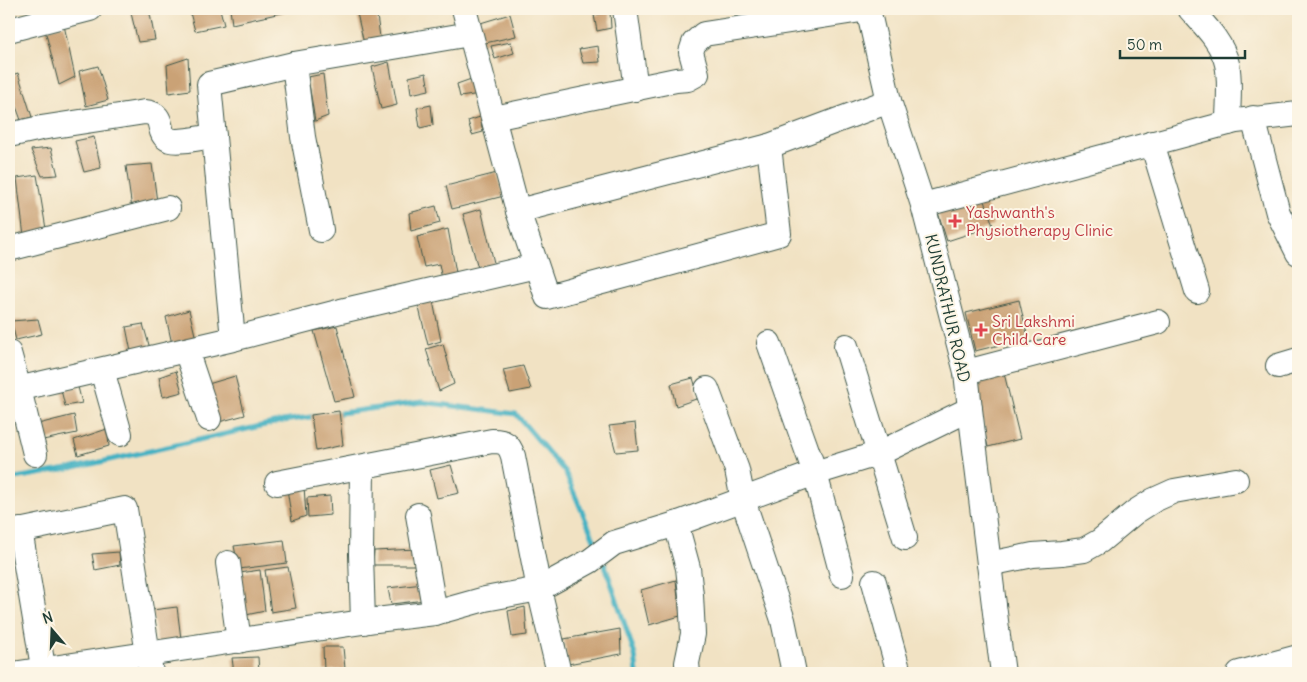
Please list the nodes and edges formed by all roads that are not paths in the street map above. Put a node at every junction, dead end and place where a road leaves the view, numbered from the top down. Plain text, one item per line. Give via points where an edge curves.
1 (90, 9) edge
2 (464, 9) edge
3 (625, 9) edge
4 (868, 9) edge
5 (1190, 9) edge
6 (19, 22) edge
7 (470, 34) junction
8 (294, 64) junction
9 (636, 88) junction
10 (889, 101) junction
11 (1298, 114) edge
12 (494, 118) junction
13 (1239, 121) junction
14 (9, 135) edge
15 (214, 136) junction
16 (1152, 143) junction
17 (769, 146) junction
18 (923, 204) junction
19 (168, 208) dead end
20 (518, 211) junction
21 (321, 230) dead end
22 (9, 249) edge
23 (1298, 253) edge
24 (536, 266) junction
25 (1197, 291) dead end
26 (1158, 322) dead end
27 (233, 339) junction
28 (769, 343) dead end
29 (846, 346) dead end
30 (186, 350) junction
31 (9, 353) edge
32 (102, 370) junction
33 (966, 372) junction
34 (707, 389) dead end
35 (14, 390) edge
36 (970, 409) junction
37 (209, 419) dead end
38 (120, 434) dead end
39 (880, 453) junction
40 (35, 454) dead end
41 (362, 466) junction
42 (815, 473) junction
43 (1236, 480) dead end
44 (277, 483) dead end
45 (743, 500) junction
46 (418, 515) dead end
47 (676, 524) junction
48 (14, 531) edge
49 (905, 538) dead end
50 (228, 563) dead end
51 (989, 564) junction
52 (842, 575) dead end
53 (874, 582) dead end
54 (539, 589) junction
55 (435, 613) junction
56 (363, 622) junction
57 (239, 641) junction
58 (1298, 657) edge
59 (150, 664) edge
60 (44, 672) edge
61 (19, 673) edge
62 (559, 673) edge
63 (688, 673) edge
64 (794, 673) edge
65 (899, 673) edge
66 (1003, 673) edge
67 (1239, 673) edge

1 - 6 street
2 - 7 street
3 - 9 street
4 - 9 street via 704,34 694,43 692,52 697,74 688,79
4 - 10 street, KUNDRATHUR ROAD
5 - 13 street via 1221,48
7 - 8 street
7 - 12 street
8 - 15 street via 209,84
8 - 21 street via 303,137
9 - 12 street
10 - 17 street
10 - 18 street, KUNDRATHUR ROAD
11 - 13 street
12 - 20 street
13 - 16 street
13 - 23 street
14 - 15 street via 146,112 158,117 167,139
15 - 27 street
16 - 18 street
16 - 25 street
17 - 20 street
17 - 24 street via 779,234 547,297
18 - 33 street, KUNDRATHUR ROAD
19 - 22 street
20 - 24 street
24 - 27 street
26 - 33 street
27 - 30 street
28 - 42 street
29 - 39 street
30 - 32 street
30 - 37 street
31 - 35 street
32 - 35 street
32 - 38 street
33 - 36 street, KUNDRATHUR ROAD
34 - 45 street via 737,470
35 - 40 street
36 - 39 street
36 - 51 street, KUNDRATHUR ROAD
39 - 42 street
39 - 49 street
41 - 44 street
41 - 54 street via 502,441 513,456
41 - 56 street
42 - 45 street
42 - 52 street
43 - 51 street via 1174,491 1154,500 1084,550
45 - 47 street
45 - 64 street via 783,620
46 - 55 street
47 - 54 street via 614,543 590,561
47 - 63 street via 688,568 691,596 693,634
48 - 59 street via 125,510
48 - 60 street
50 - 57 street
51 - 66 street, KUNDRATHUR ROAD
53 - 65 street
54 - 55 street
54 - 62 street
55 - 56 street
56 - 57 street
57 - 59 street
58 - 67 street
59 - 60 street
60 - 61 street

